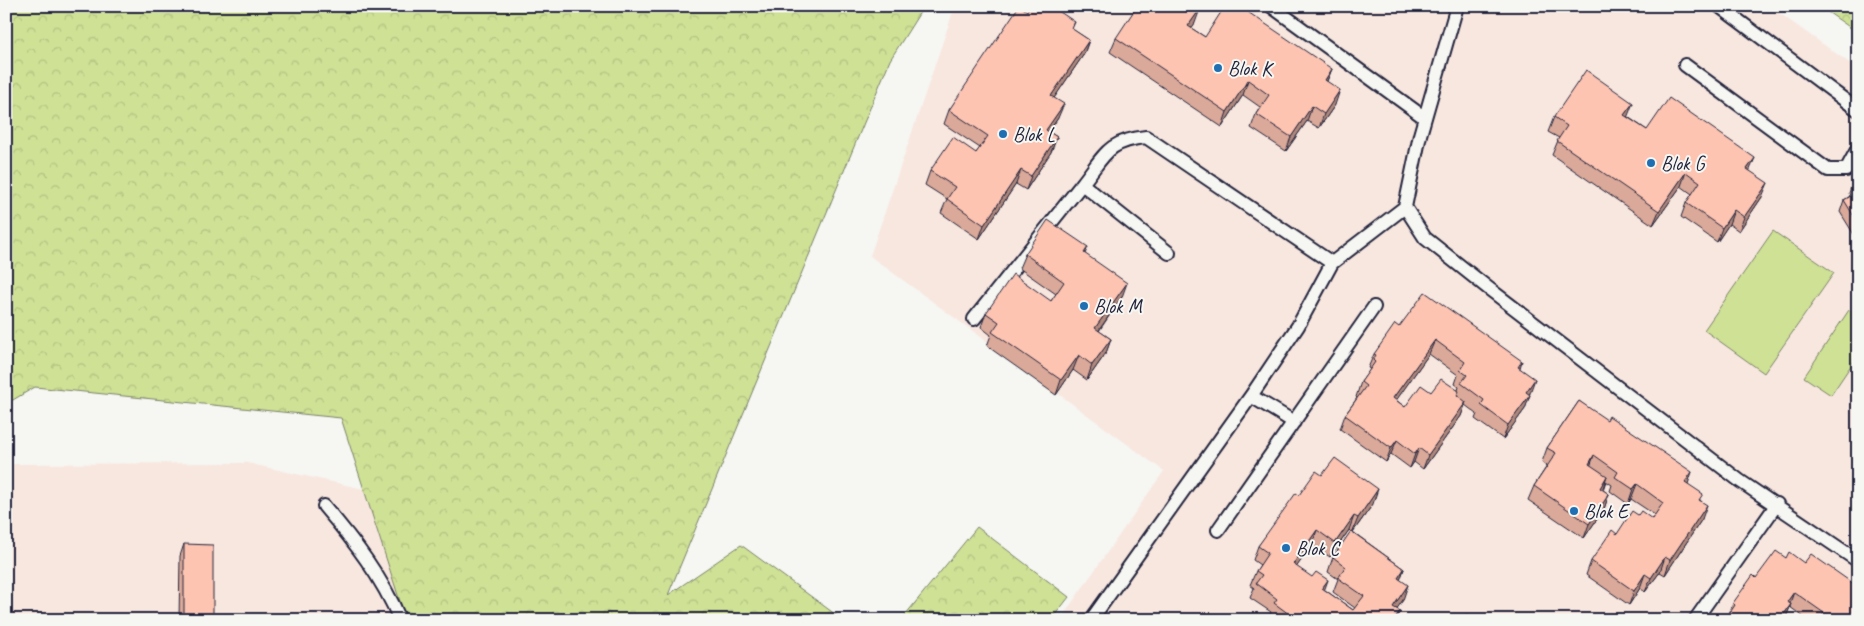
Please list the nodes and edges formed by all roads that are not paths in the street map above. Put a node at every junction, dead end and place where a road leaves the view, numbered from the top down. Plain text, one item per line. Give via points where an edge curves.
1 (1271, 6) edge
2 (1457, 6) edge
3 (1719, 6) edge
4 (1685, 65) dead end
5 (1858, 110) edge
6 (1425, 118) junction
7 (1858, 148) edge
8 (1082, 184) junction
9 (1405, 207) junction
10 (1169, 253) dead end
11 (1332, 263) junction
12 (1374, 307) dead end
13 (974, 319) dead end
14 (1251, 396) junction
15 (1294, 422) junction
16 (1777, 504) junction
17 (324, 506) dead end
18 (1218, 530) dead end
19 (1858, 561) edge
20 (400, 620) edge
21 (1091, 620) edge
22 (1695, 620) edge

1 - 6 lane
2 - 6 lane
3 - 5 lane
4 - 7 lane via 1828,170 1846,170
6 - 9 lane
8 - 10 lane
8 - 11 lane via 1112,147 1126,139 1146,137
8 - 13 lane
9 - 11 lane
9 - 16 lane via 1425,238 1740,481
11 - 14 lane via 1298,326
12 - 15 lane
14 - 15 lane
14 - 21 lane
15 - 18 lane
16 - 19 lane
16 - 22 lane
17 - 20 lane via 357,545 392,600

